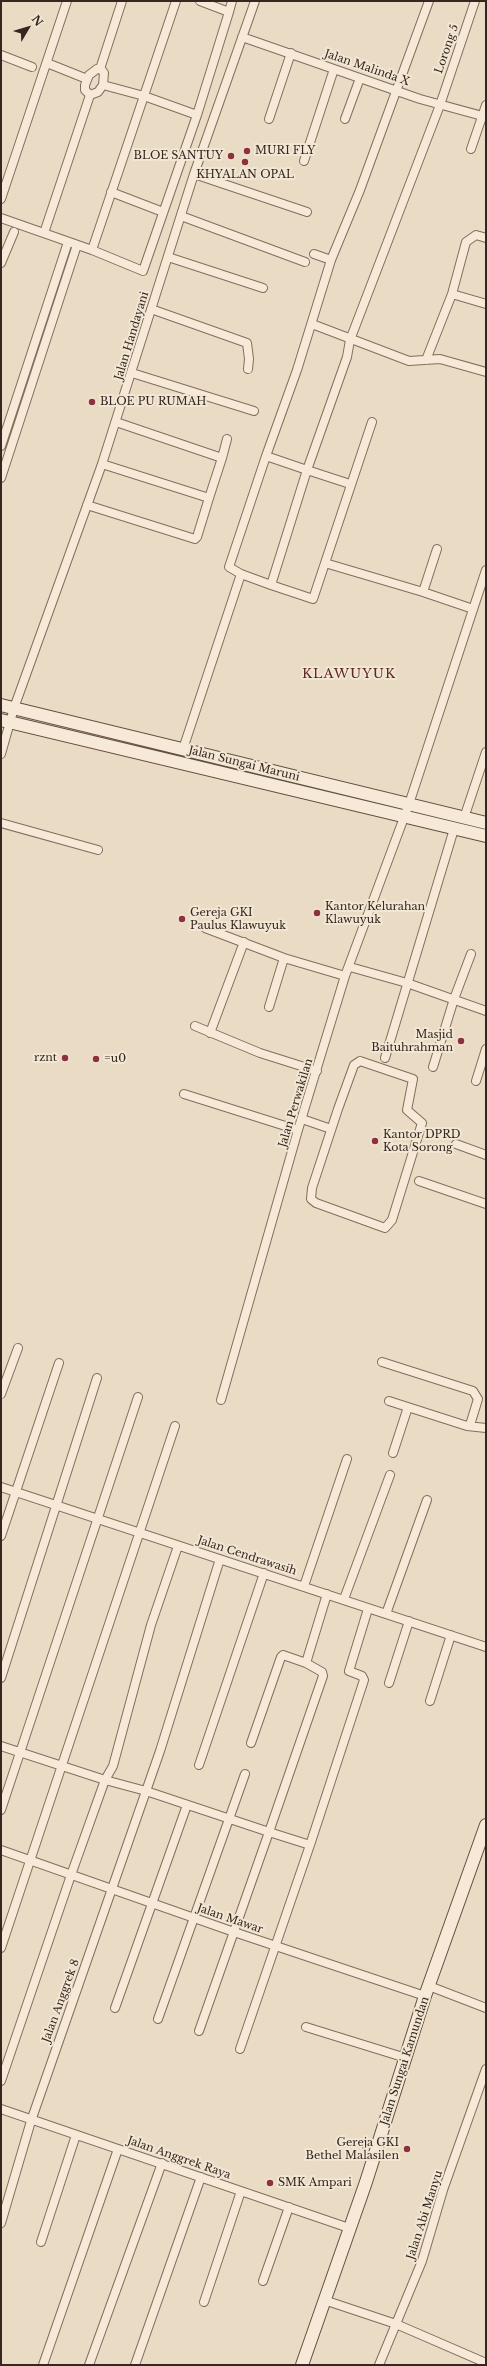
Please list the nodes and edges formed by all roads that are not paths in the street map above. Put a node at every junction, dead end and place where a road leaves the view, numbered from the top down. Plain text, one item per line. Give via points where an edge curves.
1 (67, 1) edge
2 (122, 1) edge
3 (176, 1) edge
4 (200, 1) edge
5 (232, 1) edge
6 (255, 1) edge
7 (429, 1) edge
8 (475, 1) edge
9 (229, 12) junction
10 (242, 36) junction
11 (291, 54) junction
12 (1, 56) edge
13 (47, 63) junction
14 (32, 67) dead end
15 (100, 68) junction
16 (334, 69) junction
17 (360, 78) junction
18 (87, 79) junction
19 (103, 85) junction
20 (397, 91) junction
21 (90, 95) junction
22 (144, 96) junction
23 (440, 105) junction
24 (486, 105) edge
25 (197, 115) junction
26 (484, 117) edge
27 (269, 119) dead end
28 (345, 119) dead end
29 (471, 149) dead end
30 (304, 161) dead end
31 (194, 174) junction
32 (111, 192) junction
33 (1, 199) edge
34 (163, 212) junction
35 (307, 212) dead end
36 (181, 216) junction
37 (1, 218) edge
38 (14, 232) dead end
39 (44, 233) junction
40 (486, 238) edge
41 (68, 242) junction
42 (77, 245) junction
43 (92, 250) junction
44 (314, 254) dead end
45 (168, 257) junction
46 (331, 260) junction
47 (306, 262) dead end
48 (1, 263) edge
49 (263, 288) dead end
50 (452, 294) junction
51 (486, 304) edge
52 (151, 309) junction
53 (312, 324) junction
54 (350, 340) junction
55 (426, 360) junction
56 (248, 369) dead end
57 (486, 372) edge
58 (132, 373) junction
59 (254, 411) dead end
60 (116, 422) junction
61 (372, 422) dead end
62 (227, 439) dead end
63 (1, 446) edge
64 (266, 456) junction
65 (222, 458) junction
66 (102, 464) junction
67 (307, 470) junction
68 (1, 478) edge
69 (350, 484) junction
70 (209, 498) junction
71 (87, 505) junction
72 (437, 549) dead end
73 (325, 563) junction
74 (486, 570) edge
75 (241, 574) junction
76 (271, 585) junction
77 (423, 592) junction
78 (482, 593) edge
79 (474, 609) junction
80 (1, 705) edge
81 (14, 708) junction
82 (6, 721) edge
83 (183, 749) junction
84 (486, 752) edge
85 (1, 754) edge
86 (409, 804) junction
87 (404, 817) junction
88 (464, 818) junction
89 (1, 823) edge
90 (486, 823) edge
91 (454, 829) junction
92 (486, 836) edge
93 (98, 850) dead end
94 (205, 928) dead end
95 (244, 942) junction
96 (471, 954) dead end
97 (284, 958) junction
98 (350, 967) junction
99 (345, 976) junction
100 (407, 983) junction
101 (454, 999) junction
102 (269, 1007) dead end
103 (486, 1011) edge
104 (195, 1026) dead end
105 (210, 1033) junction
106 (486, 1049) edge
107 (385, 1058) dead end
108 (432, 1067) dead end
109 (317, 1071) junction
110 (476, 1081) dead end
111 (184, 1094) dead end
112 (302, 1119) junction
113 (331, 1129) junction
114 (298, 1130) junction
115 (456, 1144) dead end
116 (486, 1155) edge
117 (419, 1181) dead end
118 (486, 1204) edge
119 (18, 1348) dead end
120 (382, 1362) dead end
121 (59, 1363) dead end
122 (97, 1378) dead end
123 (1, 1394) edge
124 (138, 1397) dead end
125 (221, 1400) dead end
126 (390, 1401) dead end
127 (408, 1407) junction
128 (470, 1425) junction
129 (175, 1426) dead end
130 (486, 1428) edge
131 (393, 1453) dead end
132 (347, 1459) dead end
133 (390, 1475) dead end
134 (1, 1487) edge
135 (16, 1492) junction
136 (426, 1500) dead end
137 (57, 1505) junction
138 (96, 1519) junction
139 (139, 1532) junction
140 (1, 1536) edge
141 (178, 1546) junction
142 (220, 1559) junction
143 (264, 1573) junction
144 (304, 1586) junction
145 (327, 1594) junction
146 (344, 1599) junction
147 (368, 1609) junction
148 (386, 1614) junction
149 (409, 1621) junction
150 (451, 1635) junction
151 (486, 1647) edge
152 (306, 1663) junction
153 (1, 1678) edge
154 (389, 1683) dead end
155 (430, 1701) dead end
156 (251, 1743) dead end
157 (1, 1746) edge
158 (20, 1753) junction
159 (199, 1765) dead end
160 (62, 1766) junction
161 (245, 1774) dead end
162 (105, 1780) junction
163 (146, 1791) junction
164 (187, 1805) junction
165 (1, 1810) edge
166 (228, 1819) junction
167 (486, 1825) edge
168 (269, 1832) junction
169 (310, 1845) junction
170 (1, 1850) edge
171 (30, 1860) junction
172 (71, 1875) junction
173 (112, 1890) junction
174 (152, 1903) junction
175 (194, 1918) junction
176 (234, 1932) junction
177 (276, 1946) junction
178 (1, 1948) edge
179 (427, 1991) junction
180 (115, 2008) dead end
181 (486, 2008) edge
182 (158, 2018) dead end
183 (306, 2027) dead end
184 (199, 2031) dead end
185 (240, 2049) dead end
186 (406, 2058) junction
187 (486, 2069) edge
188 (1, 2081) edge
189 (1, 2110) edge
190 (31, 2121) junction
191 (76, 2135) junction
192 (118, 2149) junction
193 (162, 2163) junction
194 (201, 2177) junction
195 (241, 2191) junction
196 (289, 2207) junction
197 (1, 2223) edge
198 (349, 2228) junction
199 (41, 2242) dead end
200 (263, 2281) dead end
201 (324, 2300) junction
202 (204, 2302) dead end
203 (396, 2324) junction
204 (486, 2363) edge
205 (137, 2364) edge
206 (43, 2365) edge
207 (89, 2365) edge
208 (302, 2365) edge
209 (379, 2365) edge

1 - 13 street
2 - 15 street
3 - 22 street
4 - 9 street
5 - 9 street
6 - 10 street, Jalan Handayani
7 - 20 street
8 - 23 street, Lorong 5
9 - 25 street
10 - 11 street, Jalan Malinda X
10 - 31 street, Jalan Handayani
11 - 16 street, Jalan Malinda X
11 - 27 street
12 - 14 street
13 - 18 street
13 - 33 street
15 - 18 street
15 - 19 street via 104,73
16 - 17 street, Jalan Malinda X
16 - 30 street
17 - 20 street, Jalan Malinda X
17 - 28 street
18 - 21 street via 85,90
19 - 21 street via 98,92
19 - 22 street
20 - 23 street, Jalan Malinda X
20 - 46 street
21 - 39 street
22 - 25 street
22 - 32 street
23 - 26 street, Jalan Malinda X
23 - 54 street, Lorong 5
24 - 26 street
25 - 34 street
26 - 29 street
31 - 35 street
31 - 36 street, Jalan Handayani
32 - 34 street
32 - 43 street
34 - 43 street via 143,271
36 - 45 street, Jalan Handayani
36 - 47 street
37 - 39 street
38 - 48 street
39 - 41 street
40 - 50 street via 476,235 466,242
41 - 42 street
41 - 63 street
42 - 43 street
42 - 68 street
44 - 46 street
45 - 49 street
45 - 52 street, Jalan Handayani
46 - 53 street
50 - 51 street
50 - 55 street
52 - 56 street via 247,343
52 - 58 street, Jalan Handayani
53 - 54 street
53 - 64 street
54 - 55 street via 409,360
54 - 67 street, Lorong 5 via 347,357
55 - 57 street via 440,359
58 - 59 street
58 - 60 street, Jalan Handayani
60 - 65 street
60 - 66 street, Jalan Handayani
61 - 69 street
62 - 65 street
64 - 67 street
64 - 75 street via 229,566 230,570
65 - 70 street
66 - 70 street
66 - 71 street, Jalan Handayani
67 - 69 street
67 - 76 street, Lorong 5
69 - 73 street
70 - 71 street via 195,539
71 - 81 street, Jalan Handayani
72 - 77 street
73 - 76 street via 313,599
73 - 77 street
74 - 78 street, Jalan Perwakilan
75 - 76 street
75 - 83 street
77 - 79 street
78 - 79 street, Jalan Perwakilan
79 - 86 street, Jalan Perwakilan
80 - 81 main road, Jalan Sungai Maruni
81 - 82 street, Jalan Handayani
81 - 83 main road, Jalan Sungai Maruni
82 - 85 street, Jalan Handayani
82 - 87 main road, Jalan Sungai Maruni
83 - 86 main road, Jalan Sungai Maruni
84 - 88 street
86 - 87 street, Jalan Perwakilan
86 - 88 main road, Jalan Sungai Maruni
87 - 91 main road, Jalan Sungai Maruni
87 - 98 street, Jalan Perwakilan
88 - 90 main road, Jalan Sungai Maruni
89 - 93 street
91 - 92 main road, Jalan Sungai Maruni
91 - 100 street
94 - 95 street
95 - 97 street
95 - 105 street
96 - 101 street
97 - 99 street
97 - 102 street
98 - 99 street, Jalan Perwakilan
98 - 100 street
99 - 109 street, Jalan Perwakilan
100 - 101 street
100 - 107 street
101 - 103 street
101 - 108 street
104 - 105 street
105 - 109 street via 260,1054
106 - 110 street
109 - 112 street, Jalan Perwakilan
111 - 114 street
112 - 113 street
112 - 114 street, Jalan Perwakilan
113 - 113 street via 355,1064 363,1062 413,1079 407,1108 421,1120 422,1125 392,1220 387,1226 377,1226 311,1199 312,1188
114 - 125 street, Jalan Perwakilan
115 - 116 street
117 - 118 street
119 - 123 street
120 - 128 street via 473,1391 478,1399
121 - 135 street
122 - 137 street
124 - 138 street
126 - 127 street
127 - 128 street
127 - 131 street
128 - 130 street
129 - 139 street
132 - 144 street
133 - 146 street
134 - 135 street, Jalan Cendrawasih
135 - 137 street, Jalan Cendrawasih
135 - 140 street
136 - 148 street
137 - 138 street, Jalan Cendrawasih
137 - 153 street
138 - 139 street, Jalan Cendrawasih
138 - 158 street
139 - 141 street, Jalan Cendrawasih
139 - 160 street
141 - 142 street, Jalan Cendrawasih
141 - 162 street via 151,1625 116,1756
142 - 143 street, Jalan Cendrawasih
142 - 163 street, Jalan Anggrek 8
143 - 144 street, Jalan Cendrawasih
143 - 159 street
144 - 145 street, Jalan Cendrawasih
145 - 146 street, Jalan Cendrawasih
145 - 152 street
146 - 147 street, Jalan Cendrawasih
147 - 148 street, Jalan Cendrawasih
147 - 169 street via 349,1671 362,1676 364,1680
148 - 149 street, Jalan Cendrawasih
149 - 150 street, Jalan Cendrawasih
149 - 154 street
150 - 151 street, Jalan Cendrawasih
150 - 155 street
152 - 156 street via 283,1655 281,1657
152 - 168 street via 322,1672 323,1676
157 - 158 street
158 - 160 street
158 - 165 street
160 - 162 street
160 - 171 street
161 - 166 street
162 - 163 street
162 - 172 street
163 - 164 street
163 - 173 street, Jalan Anggrek 8
164 - 166 street
164 - 174 street
166 - 168 street
166 - 175 street
167 - 179 main road, Jalan Sungai Kamundan
168 - 169 street
168 - 176 street
169 - 177 street
170 - 171 street, Jalan Mawar
171 - 172 street, Jalan Mawar
171 - 178 street
172 - 173 street, Jalan Mawar
172 - 188 street
173 - 174 street, Jalan Mawar
173 - 190 street, Jalan Anggrek 8
174 - 175 street, Jalan Mawar
174 - 180 street
175 - 176 street, Jalan Mawar
175 - 182 street
176 - 177 street, Jalan Mawar
176 - 184 street
177 - 179 street, Jalan Mawar
177 - 185 street
179 - 181 street, Jalan Mawar
179 - 186 main road, Jalan Sungai Kamundan
183 - 186 street
186 - 198 main road, Jalan Sungai Kamundan
187 - 203 street, Jalan Abi Manyu via 422,2261
189 - 190 street, Jalan Anggrek Raya
190 - 191 street, Jalan Anggrek Raya
190 - 197 street, Jalan Anggrek 8
191 - 192 street, Jalan Anggrek Raya
191 - 199 street
192 - 193 street, Jalan Anggrek Raya
192 - 206 street
193 - 194 street, Jalan Anggrek Raya
193 - 207 street
194 - 195 street, Jalan Anggrek Raya
194 - 205 street
195 - 196 street, Jalan Anggrek Raya
195 - 202 street
196 - 198 street, Jalan Anggrek Raya
196 - 200 street
198 - 201 main road, Jalan Sungai Kamundan
201 - 203 street
201 - 208 main road, Jalan Sungai Kamundan
203 - 204 street
203 - 209 street, Jalan Abi Manyu

